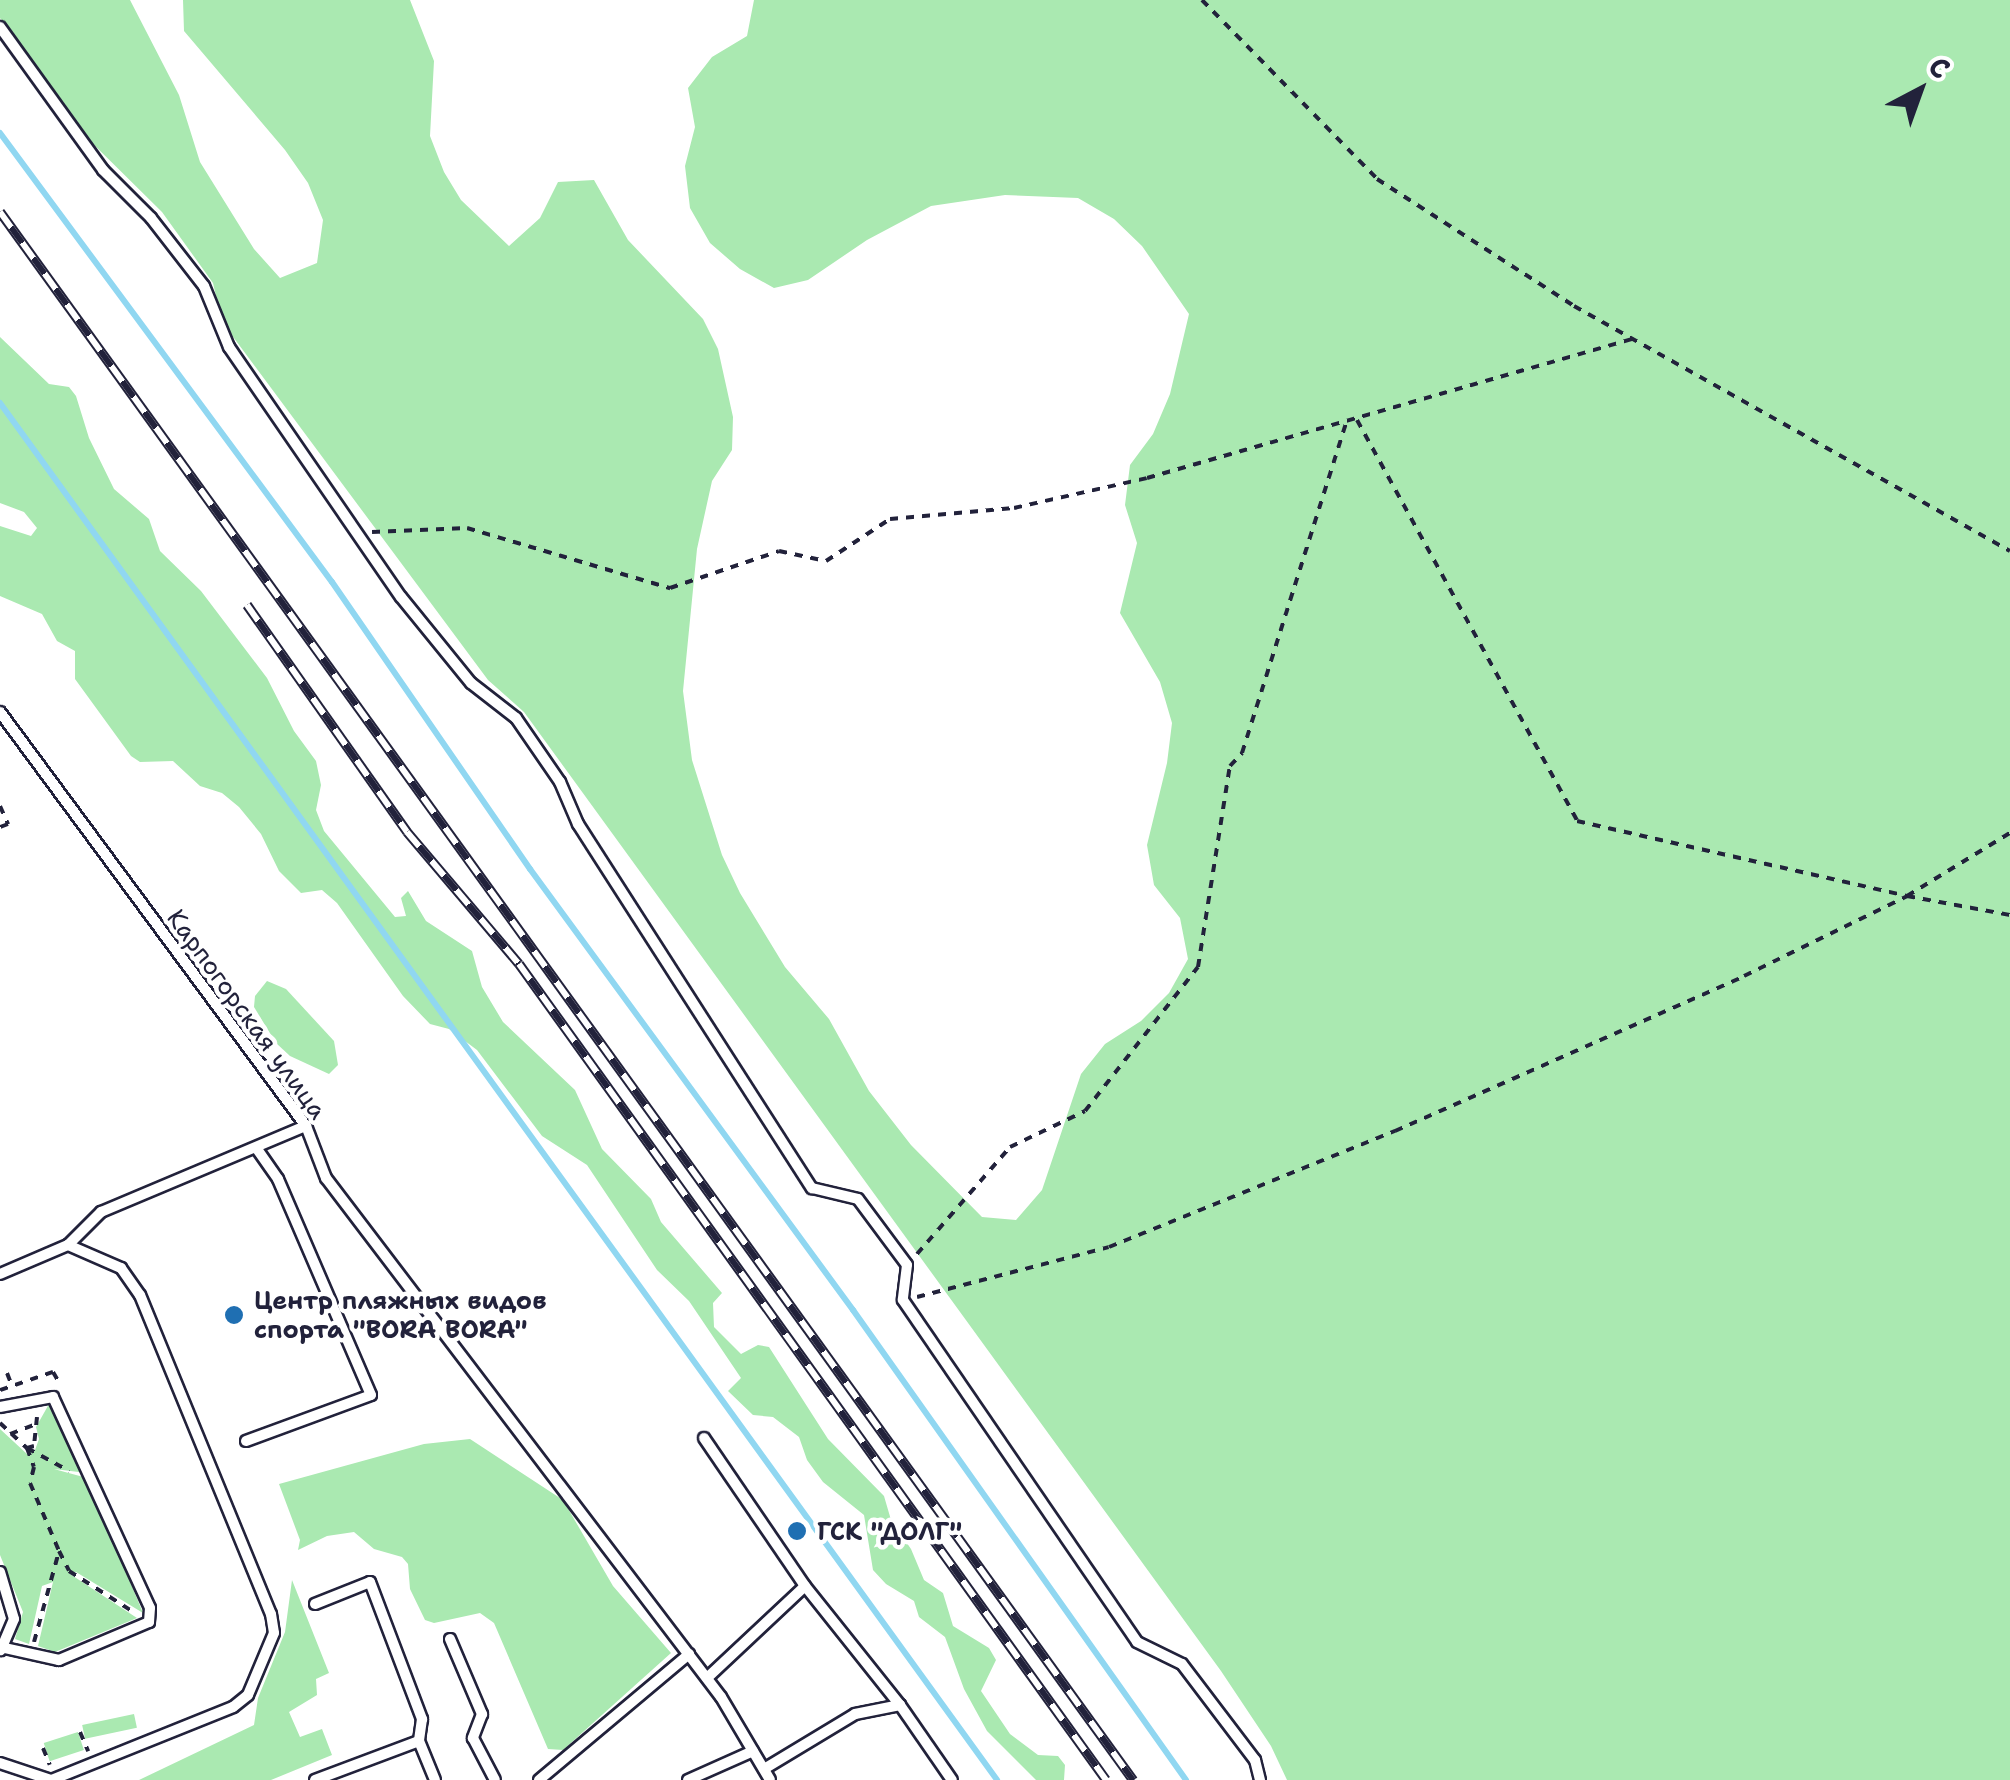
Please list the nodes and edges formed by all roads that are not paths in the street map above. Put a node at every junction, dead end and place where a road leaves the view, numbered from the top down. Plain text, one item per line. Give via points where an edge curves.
1 (0, 27) edge
2 (0, 712) edge
3 (306, 1126) junction
4 (257, 1148) junction
5 (68, 1245) junction
6 (0, 1274) edge
7 (0, 1407) edge
8 (704, 1438) dead end
9 (246, 1441) dead end
10 (0, 1572) edge
11 (805, 1586) junction
12 (5, 1597) edge
13 (316, 1604) dead end
14 (450, 1639) dead end
15 (3, 1650) edge
16 (689, 1654) junction
17 (707, 1678) junction
18 (900, 1705) junction
19 (419, 1740) junction
20 (753, 1751) junction
21 (0, 1763) edge
22 (764, 1769) junction
23 (315, 1780) edge
24 (435, 1780) edge
25 (495, 1780) edge
26 (539, 1780) edge
27 (688, 1780) edge
28 (770, 1780) edge
29 (952, 1780) edge
30 (1260, 1780) edge

1 - 30 lane via 103,170 204,286 229,347 401,597 472,684 516,718 812,1188 858,1199 907,1265 903,1300 1137,1642 1182,1664 1255,1760
2 - 3 lane, Карпогорская улица
3 - 4 lane
3 - 16 lane, Карпогорская улица via 326,1178
4 - 5 lane via 102,1212
4 - 9 lane via 278,1179 371,1396
5 - 6 lane
5 - 21 lane via 121,1268 140,1295 274,1633 248,1696 233,1708 51,1780
7 - 15 lane via 54,1397 150,1608 149,1622 59,1660
8 - 11 lane
10 - 12 lane
11 - 17 lane
11 - 18 lane
12 - 15 lane via 14,1619
13 - 19 lane via 370,1582 422,1719
14 - 25 lane via 482,1714 473,1738
16 - 17 lane, Карпогорская улица
16 - 26 lane
17 - 20 lane, Карпогорская улица
18 - 22 lane via 855,1714
18 - 29 lane
19 - 23 lane
19 - 24 lane
20 - 22 lane, Карпогорская улица
20 - 27 lane
22 - 28 lane, Карпогорская улица

